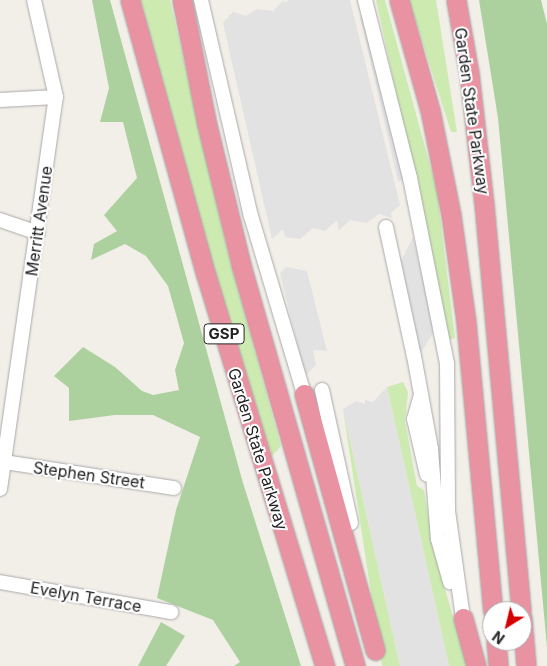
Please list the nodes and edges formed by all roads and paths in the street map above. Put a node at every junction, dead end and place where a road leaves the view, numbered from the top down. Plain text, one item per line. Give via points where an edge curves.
1 (34, 0) edge
2 (130, 0) edge
3 (182, 0) edge
4 (201, 0) edge
5 (365, 0) edge
6 (399, 0) edge
7 (445, 0) edge
8 (456, 0) edge
9 (56, 97) junction
10 (0, 100) edge
11 (484, 204) junction
12 (0, 220) edge
13 (386, 227) dead end
14 (38, 233) junction
15 (313, 392) junction
16 (3, 442) edge
17 (4, 462) junction
18 (174, 488) dead end
19 (0, 489) edge
20 (352, 523) joint
21 (0, 582) edge
22 (492, 601) edge
23 (520, 601) edge
24 (171, 612) dead end
25 (463, 618) junction
26 (497, 651) edge
27 (525, 651) edge
28 (376, 658) edge
29 (325, 666) edge
30 (355, 666) edge
31 (476, 666) edge
32 (498, 666) edge
33 (526, 666) edge

1 - 9 street, Merritt Avenue
2 - 29 highway, Garden State Parkway / GSP via 208,283
3 - 30 highway, Garden State Parkway / GSP via 207,125 237,248
4 - 15 street via 253,225
5 - 25 street via 410,178 446,358 448,511
6 - 22 highway via 430,110 453,224 466,322
7 - 11 highway via 468,148
8 - 11 highway, Garden State Parkway via 472,91
9 - 10 street
9 - 14 street, Merritt Avenue
11 - 23 highway, Garden State Parkway
12 - 14 street
13 - 25 street via 421,395 414,419 433,495 441,552
14 - 16 street, Merritt Avenue
15 - 20 street
15 - 28 highway
16 - 17 street, Merritt Avenue
17 - 18 street, Stephen Street
17 - 19 street
20 - 28 highway
21 - 24 street, Evelyn Terrace
25 - 31 highway
26 - 32 highway
27 - 33 highway

